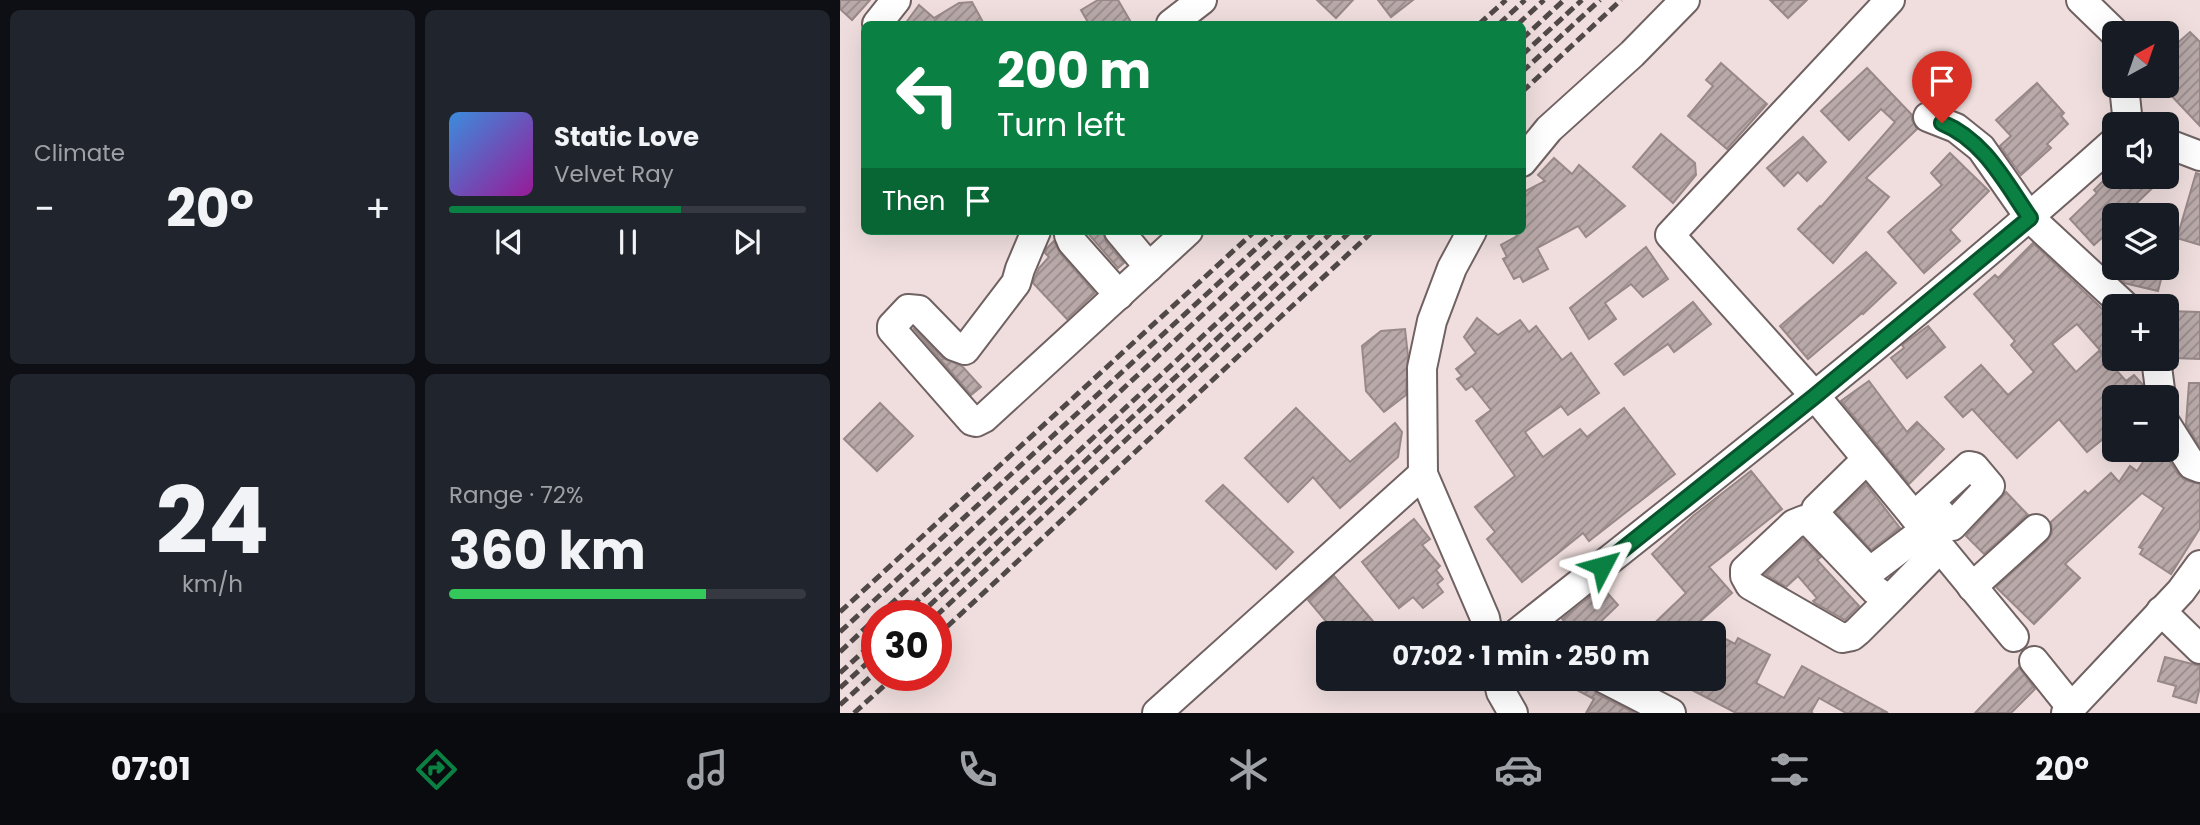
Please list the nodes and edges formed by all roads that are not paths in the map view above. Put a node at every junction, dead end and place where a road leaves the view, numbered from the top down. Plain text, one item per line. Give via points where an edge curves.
1 (896, 0) edge
2 (1202, 0) edge
3 (1685, 0) edge
4 (1890, 0) edge
5 (2081, 0) edge
6 (879, 21) edge
7 (1175, 21) edge
8 (2103, 21) edge
9 (1928, 117) dead end
10 (2179, 148) edge
11 (2102, 153) edge
12 (2200, 156) edge
13 (1526, 157) edge
14 (2030, 218) junction
15 (1034, 235) edge
16 (1069, 235) edge
17 (1122, 235) edge
18 (1184, 235) edge
19 (1470, 235) edge
20 (1149, 267) junction
21 (2112, 294) edge
22 (1119, 295) junction
23 (1815, 396) junction
24 (2179, 444) edge
25 (1863, 463) junction
26 (2200, 468) edge
27 (1423, 474) junction
28 (1915, 519) junction
29 (2036, 529) dead end
30 (2200, 565) edge
31 (1972, 587) junction
32 (1892, 597) junction
33 (2161, 611) junction
34 (1485, 621) edge
35 (1533, 621) edge
36 (2014, 637) dead end
37 (2200, 649) edge
38 (2034, 661) dead end
39 (1501, 691) edge
40 (1628, 691) edge
41 (2068, 710) edge
42 (1157, 713) edge
43 (1514, 713) edge
44 (1671, 713) edge

1 - 6 street
2 - 7 street
3 - 13 street
4 - 23 street via 1670,235
5 - 8 street
9 - 14 street via 1956,128 1981,148
10 - 12 street
11 - 14 street
14 - 21 street
14 - 23 street
15 - 22 street via 1016,283 965,350 954,346 919,310 908,309 892,326 968,419 984,418
16 - 22 street
17 - 20 street
18 - 20 street
19 - 27 street via 1432,321 1422,368
20 - 22 street
23 - 25 street
23 - 35 street
24 - 26 street via 2192,465
25 - 28 street
25 - 28 street via 1815,514 1866,568 1876,567
27 - 34 street
27 - 42 street
28 - 31 street
28 - 32 street
29 - 31 street
30 - 33 street
31 - 36 street
32 - 32 street via 1875,590 1804,520 1745,570 1750,585 1842,638 1852,636
33 - 37 street
33 - 41 street
38 - 41 street
39 - 43 street
40 - 44 street

